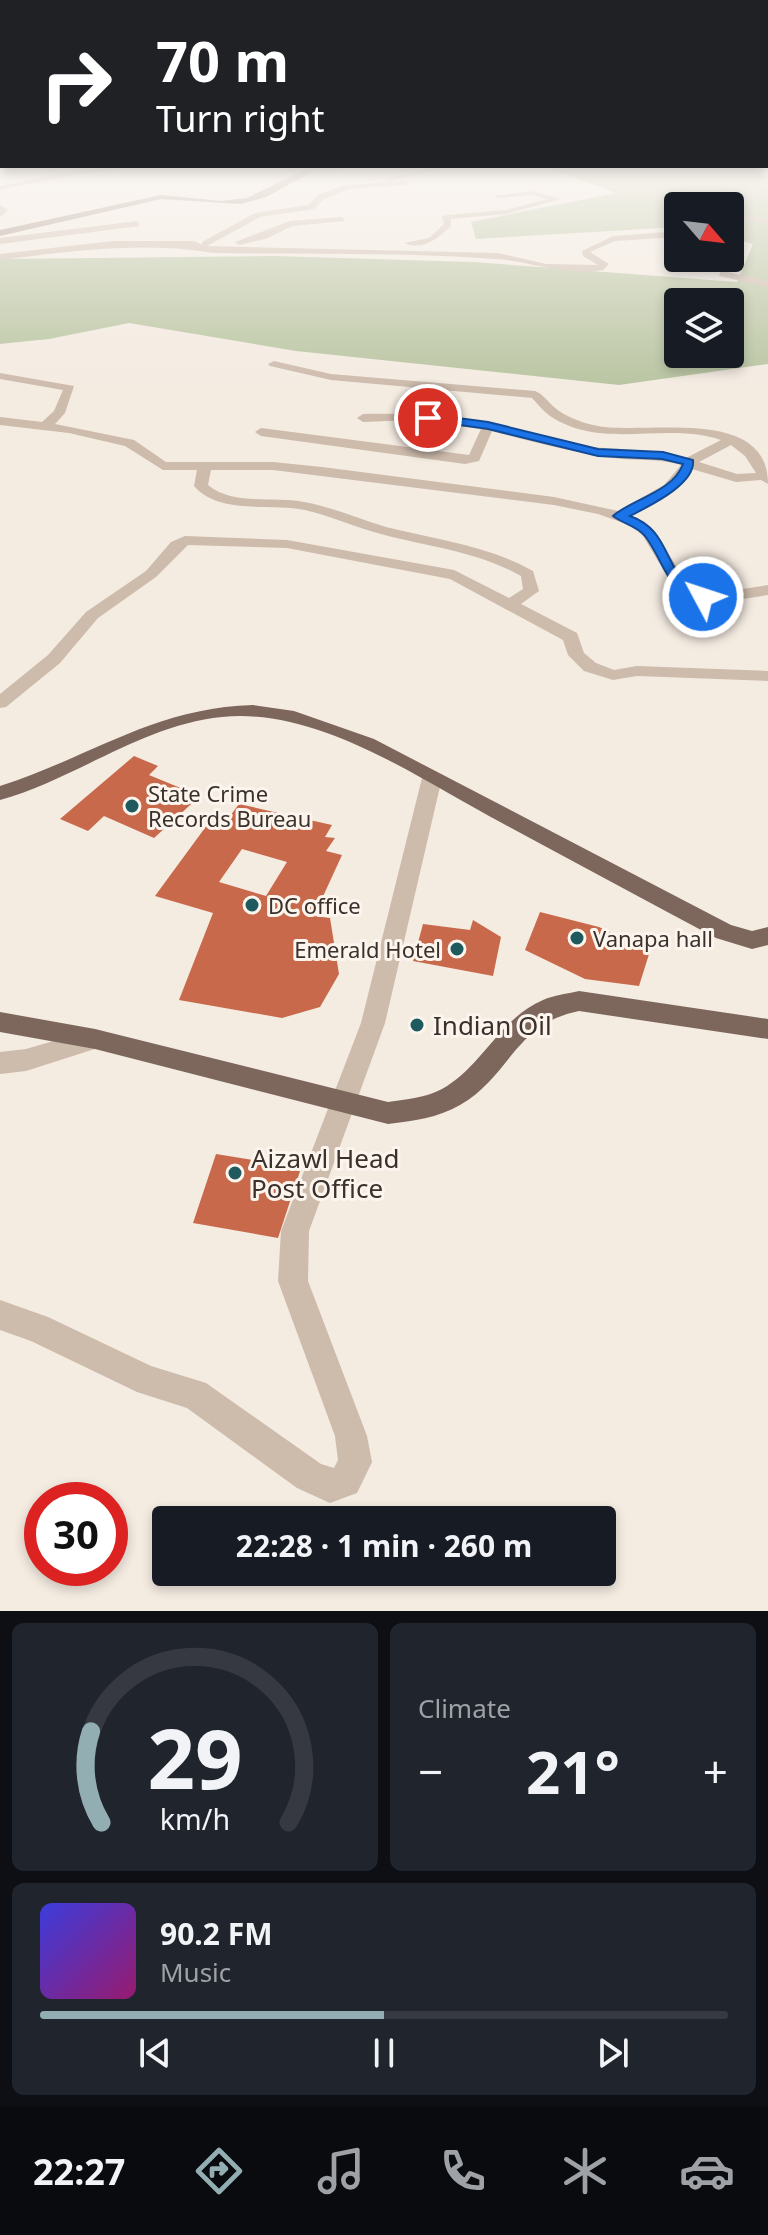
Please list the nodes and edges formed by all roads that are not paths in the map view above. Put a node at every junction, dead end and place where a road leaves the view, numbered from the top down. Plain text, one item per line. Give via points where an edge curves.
1 (212, 241) edge
2 (244, 241) edge
3 (429, 241) edge
4 (606, 241) edge
5 (203, 246) junction
6 (0, 257) edge
7 (723, 272) edge
8 (768, 284) edge
9 (274, 364) dead end
10 (0, 376) edge
11 (363, 418) dead end
12 (0, 421) edge
13 (45, 426) junction
14 (488, 426) junction
15 (261, 432) dead end
16 (731, 440) junction
17 (689, 462) junction
18 (205, 465) junction
19 (766, 478) edge
20 (619, 516) junction
21 (768, 590) edge
22 (508, 606) junction
23 (768, 676) edge
24 (0, 703) edge
25 (432, 778) junction
26 (0, 793) edge
27 (768, 936) edge
28 (0, 1022) edge
29 (768, 1029) edge
30 (95, 1039) junction
31 (0, 1063) edge
32 (343, 1104) junction
33 (0, 1315) edge

1 - 5 street
2 - 5 street
3 - 5 street
4 - 5 street via 586,251 604,264 593,269 546,267 498,256
5 - 6 street via 113,244
7 - 8 street
9 - 16 street via 331,377 535,395 548,410 597,430 682,430
10 - 13 street via 70,388 59,413
11 - 14 street via 411,416
12 - 13 street
13 - 18 street via 129,443 163,466
14 - 15 street via 474,458 465,460
14 - 17 street via 585,450
16 - 17 street
16 - 19 street via 748,451
17 - 19 street via 736,478
17 - 20 street via 686,472 656,497
18 - 20 street via 309,470 490,492
18 - 22 street via 201,486 213,495 314,507 517,567 528,574 531,591
20 - 21 street via 649,533 682,588 717,598
22 - 23 street via 571,637 576,655 613,675 637,671
22 - 24 street via 454,575 409,565 287,544 185,540 151,574 92,615 54,659
25 - 26 main road via 319,723 282,713 229,710 149,728
25 - 27 main road via 724,932 752,940
25 - 32 street via 373,1023
28 - 30 main road
29 - 32 main road via 560,1002 532,1015 479,1076 444,1103 411,1114
30 - 31 street
30 - 32 main road
32 - 33 street via 295,1231 292,1257 293,1281 351,1436 355,1462 345,1481 330,1486 309,1476 195,1394 148,1381

